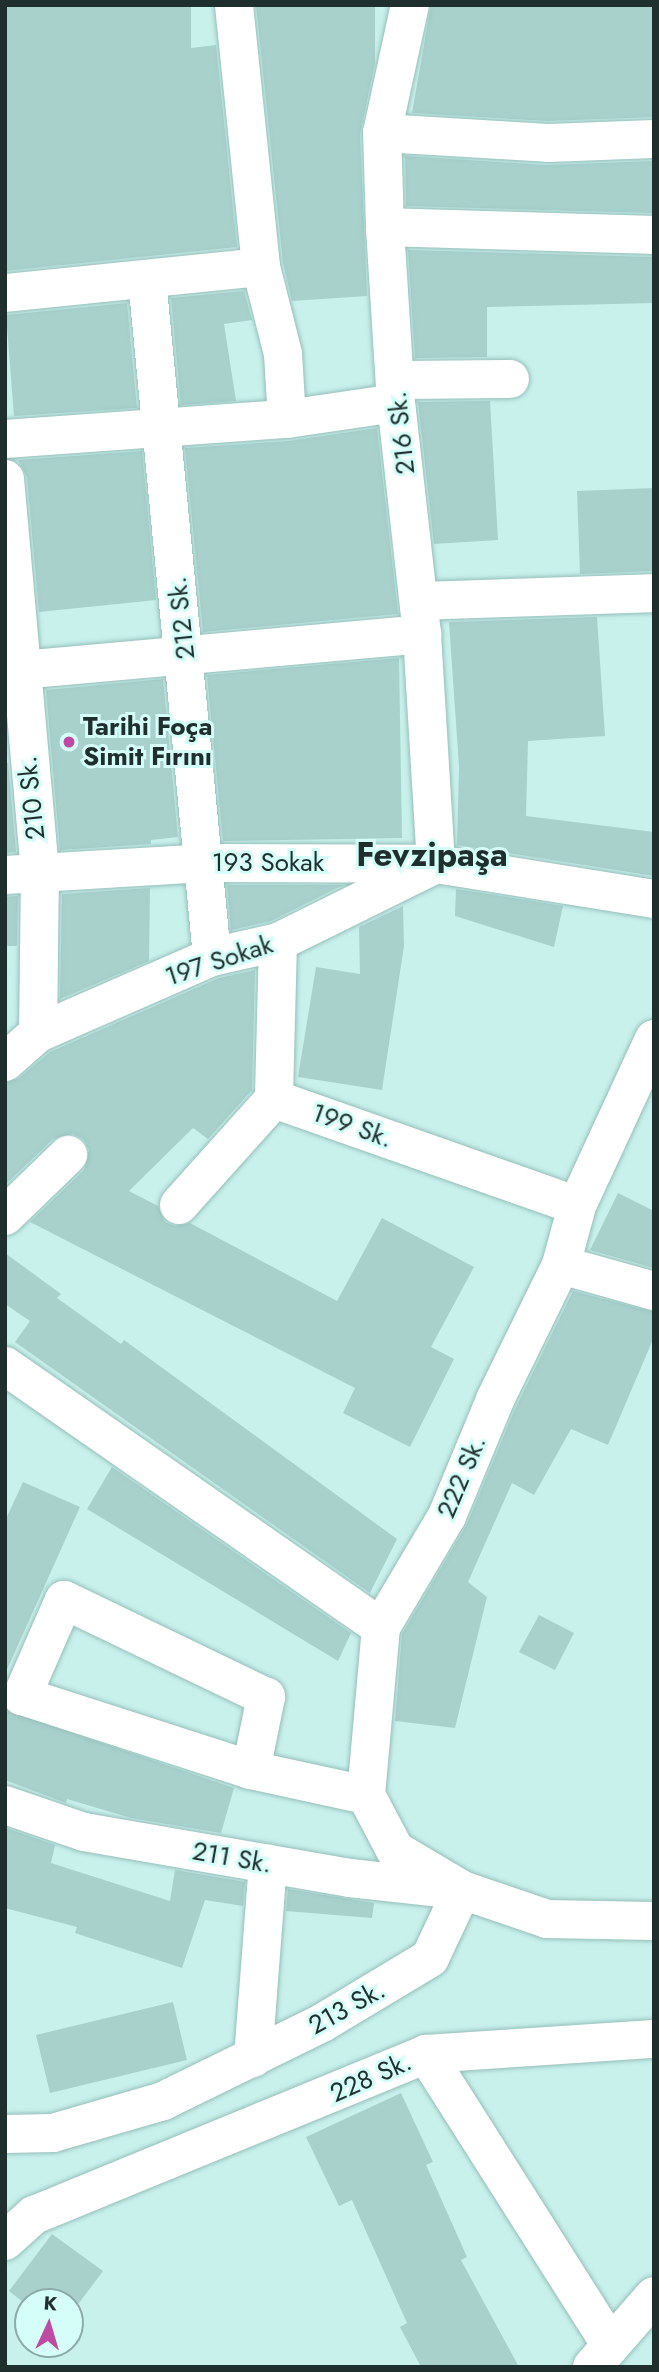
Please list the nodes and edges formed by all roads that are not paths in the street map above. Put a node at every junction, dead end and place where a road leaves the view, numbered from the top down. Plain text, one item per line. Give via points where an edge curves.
1 (234, 5) edge
2 (410, 5) edge
3 (382, 133) junction
4 (654, 139) edge
5 (385, 227) junction
6 (654, 235) edge
7 (261, 267) junction
8 (147, 279) junction
9 (5, 293) edge
10 (510, 379) dead end
11 (396, 391) junction
12 (287, 419) junction
13 (160, 427) junction
14 (5, 439) edge
15 (5, 479) edge
16 (654, 593) edge
17 (421, 618) junction
18 (186, 652) junction
19 (20, 670) junction
20 (16, 738) edge
21 (205, 863) junction
22 (436, 864) junction
23 (23, 873) edge
24 (654, 900) edge
25 (278, 942) junction
26 (212, 957) junction
27 (38, 1033) junction
28 (654, 1039) edge
29 (5, 1062) edge
30 (274, 1099) junction
31 (68, 1155) dead end
32 (179, 1205) dead end
33 (577, 1206) junction
34 (5, 1216) edge
35 (561, 1265) junction
36 (654, 1291) edge
37 (5, 1366) edge
38 (380, 1627) junction
39 (251, 1770) junction
40 (366, 1795) junction
41 (5, 1805) edge
42 (268, 1864) junction
43 (462, 1890) junction
44 (654, 1921) edge
45 (654, 2039) edge
46 (426, 2054) junction
47 (253, 2058) junction
48 (5, 2134) edge
49 (5, 2241) edge
50 (654, 2296) edge
51 (600, 2355) edge

1 - 7 street
2 - 3 street, 216 Sk.
3 - 4 street via 548,142
3 - 5 street, 216 Sk.
5 - 6 street
5 - 11 street, 216 Sk.
7 - 8 street
7 - 12 street via 283,354
8 - 9 street
8 - 13 street, 212 Sk.
10 - 11 street
11 - 12 street
11 - 17 street, 216 Sk.
12 - 13 street
13 - 14 street
13 - 18 street, 212 Sk.
15 - 19 street, 210 Sk.
16 - 17 street
17 - 18 street
17 - 22 street, 216 Sk.
18 - 19 street
18 - 21 street, 212 Sk.
19 - 20 street, 210 Sk.
20 - 23 street, 210 Sk.
21 - 22 street, 193 Sokak
21 - 23 street, 193 Sokak
21 - 26 street, 212 Sk.
22 - 24 street, 193 Sokak
22 - 25 street, 197 Sokak
23 - 27 street, 210 Sk.
25 - 26 street, 197 Sokak
25 - 30 street
26 - 27 street, 197 Sokak
27 - 29 street, 197 Sokak
28 - 33 street, 222 Sk.
30 - 32 street
30 - 33 street, 199 Sk.
31 - 34 street
33 - 35 street, 222 Sk.
35 - 36 street
35 - 38 street, 222 Sk. via 495,1400 447,1516
37 - 38 street
38 - 40 street, 222 Sk.
39 - 39 street via 22,1696 64,1600 266,1696
39 - 40 street
40 - 43 street via 395,1850
41 - 42 street, 211 Sk. via 84,1832
42 - 43 street, 211 Sk.
42 - 47 street
43 - 44 street via 547,1919
43 - 47 street, 213 Sk. via 430,1958
45 - 46 street
46 - 49 street, 228 Sk. via 34,2215
46 - 51 street, 228 Sk.
47 - 48 street, 213 Sk. via 163,2101 114,2118 53,2133
50 - 51 street

